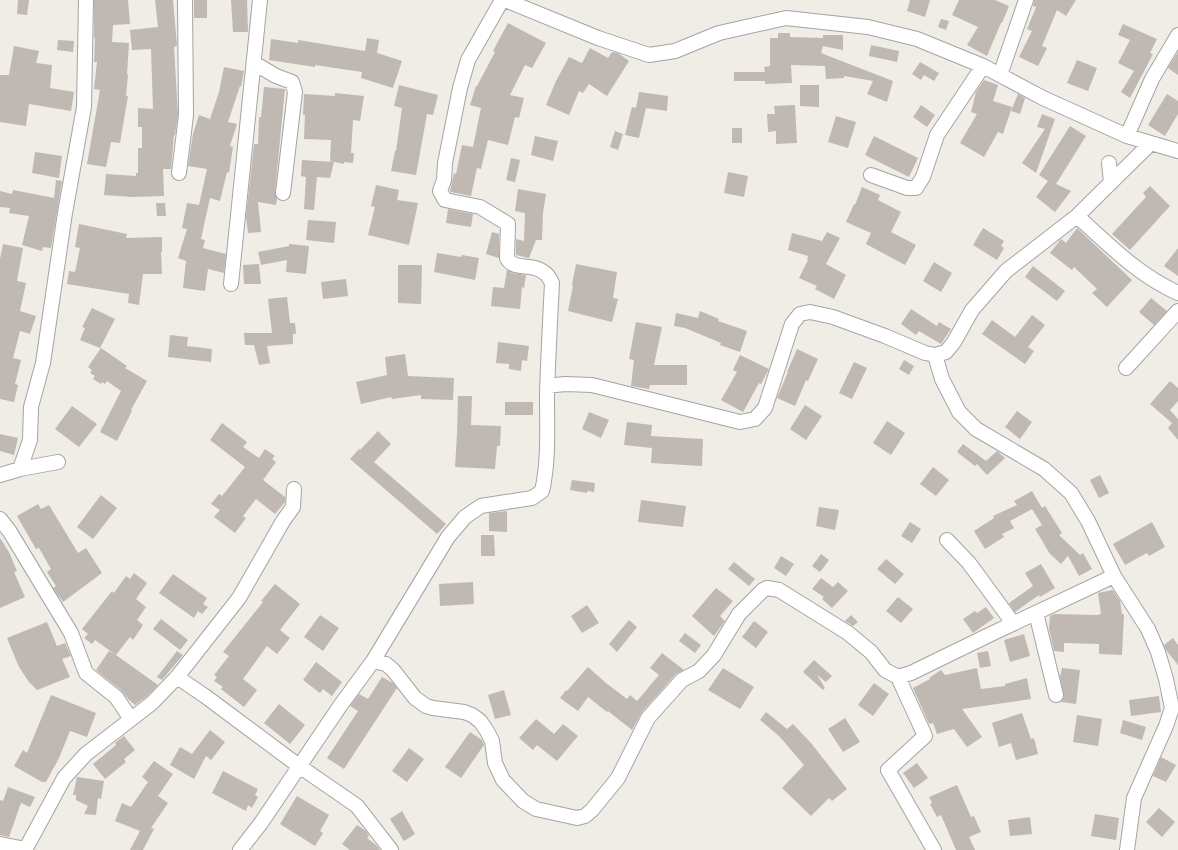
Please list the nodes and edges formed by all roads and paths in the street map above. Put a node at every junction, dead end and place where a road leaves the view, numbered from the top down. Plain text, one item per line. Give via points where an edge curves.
1 (86, 0) edge
2 (185, 0) edge
3 (260, 0) edge
4 (502, 0) edge
5 (505, 0) edge
6 (1026, 0) edge
7 (1178, 35) edge
8 (254, 63) junction
9 (983, 66) junction
10 (1000, 75) junction
11 (1127, 136) junction
12 (1151, 143) junction
13 (1178, 151) edge
14 (1109, 163) dead end
15 (179, 173) dead end
16 (871, 175) dead end
17 (1112, 182) junction
18 (283, 193) dead end
19 (1077, 216) junction
20 (230, 284) dead end
21 (1178, 293) edge
22 (1178, 311) edge
23 (935, 355) junction
24 (1126, 368) dead end
25 (547, 386) junction
26 (58, 462) dead end
27 (20, 469) junction
28 (0, 475) edge
29 (294, 489) dead end
30 (0, 519) edge
31 (947, 540) dead end
32 (1114, 576) junction
33 (1036, 613) junction
34 (1013, 623) junction
35 (373, 661) junction
36 (177, 677) junction
37 (898, 677) junction
38 (1172, 677) edge
39 (1056, 695) dead end
40 (1175, 710) edge
41 (131, 719) junction
42 (299, 766) junction
43 (0, 844) edge
44 (26, 850) edge
45 (240, 850) edge
46 (391, 850) edge
47 (934, 850) edge
48 (1127, 850) edge

1 - 27 street via 84,107 65,212 43,363 31,407 30,440
2 - 15 street via 186,115
3 - 8 street
4 - 25 street via 468,60 440,191 445,200 480,207 508,224 509,263 537,268 547,275 552,283
5 - 9 street via 598,38 649,55 675,51 719,34 786,18 868,27 889,32 917,39
6 - 10 street
7 - 11 street via 1152,78
8 - 18 street via 292,82 295,92
8 - 20 street
9 - 10 street
9 - 16 street via 937,135 916,188 907,188
10 - 11 street via 1043,98
11 - 12 street
12 - 13 street
12 - 17 street
14 - 17 street
17 - 19 street
19 - 21 street via 1128,262 1160,285
19 - 23 street via 1027,247 972,310 946,352
22 - 24 street
23 - 25 street via 832,317 810,312 800,314 792,324 765,408 754,419 740,422 592,385
23 - 32 street via 942,379 959,412 976,429 1044,470 1071,493 1088,521
25 - 35 street via 545,480 542,491 532,498 481,506 465,516 448,537
26 - 27 street
27 - 28 street
29 - 36 street via 293,507 239,598
30 - 41 street via 71,633 86,673 116,697
31 - 34 street via 969,563
32 - 33 street
32 - 38 street via 1148,629
33 - 34 street
33 - 39 street
34 - 37 street via 912,674
35 - 37 street via 386,664 415,698 426,706 464,712 480,722 492,741 496,763 503,780 523,801 536,809 577,818 592,810 618,778 648,718 682,680 699,671 714,655 739,614 767,588 779,590 848,633 871,652 885,670
35 - 42 street
36 - 41 street via 152,703
36 - 42 street
37 - 47 street via 924,736 888,770
38 - 40 street
40 - 48 street via 1134,798
41 - 44 street via 86,754 64,778
42 - 45 street
42 - 46 street via 357,806
43 - 44 street

